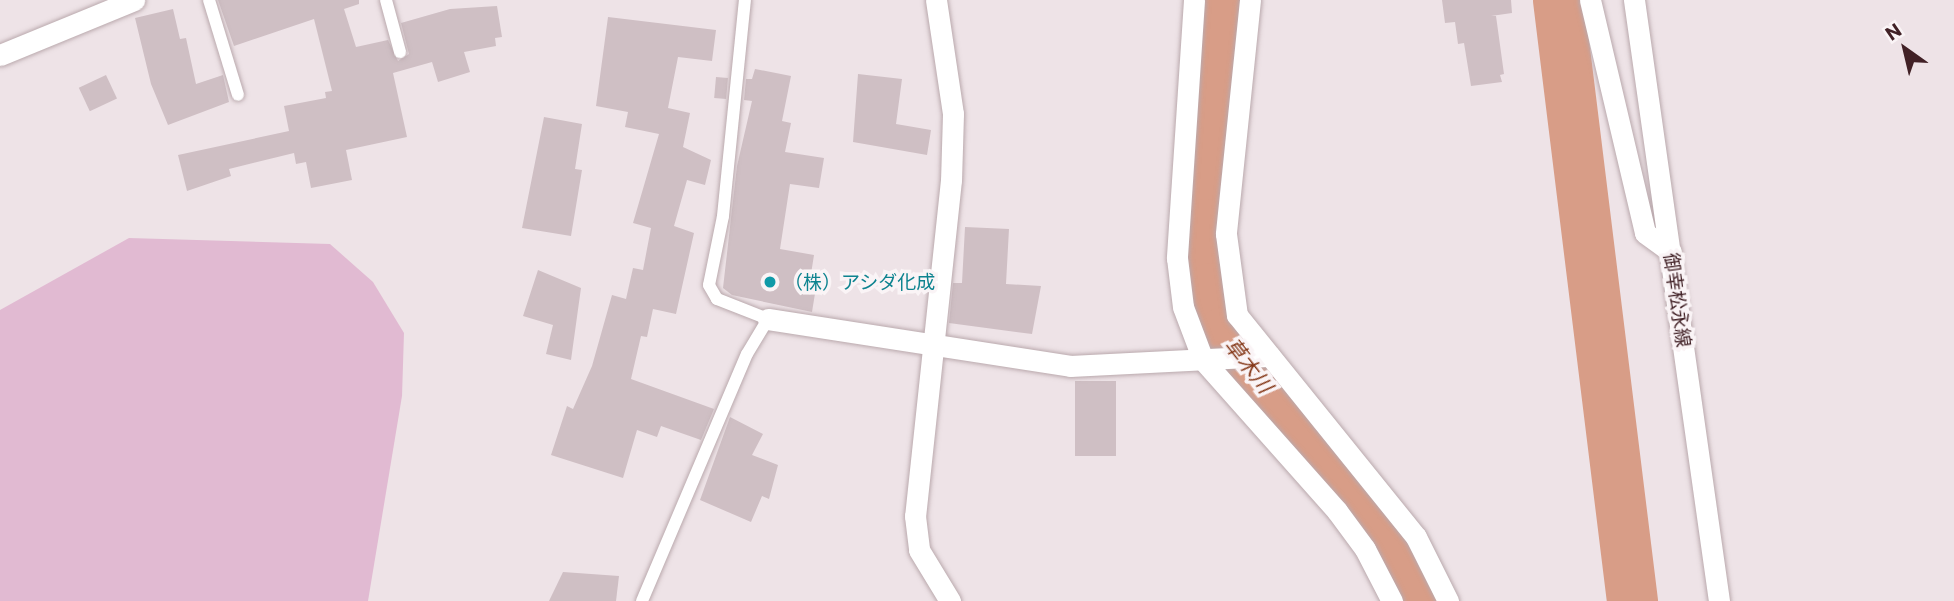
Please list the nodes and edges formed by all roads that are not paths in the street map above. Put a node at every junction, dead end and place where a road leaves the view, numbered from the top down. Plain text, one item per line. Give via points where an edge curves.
1 (134, 0) edge
2 (209, 0) edge
3 (386, 0) edge
4 (745, 0) edge
5 (936, 0) edge
6 (1194, 0) edge
7 (1250, 0) edge
8 (1590, 0) edge
9 (1634, 0) edge
10 (400, 52) dead end
11 (0, 55) edge
12 (237, 96) dead end
13 (1671, 252) junction
14 (768, 319) junction
15 (930, 345) junction
16 (1262, 357) junction
17 (1208, 360) junction
18 (642, 601) edge
19 (950, 601) edge
20 (1392, 601) edge
21 (1448, 601) edge
22 (1718, 601) edge

1 - 11 street
2 - 12 lane
3 - 10 lane
4 - 14 lane via 723,216 709,285 717,299
5 - 15 street via 953,114 951,180
6 - 17 street via 1177,258 1183,307
7 - 16 street via 1226,234 1237,315
8 - 13 street via 1645,233
9 - 13 street, 御幸松永線
13 - 22 street, 御幸松永線
14 - 15 street
14 - 18 lane via 747,354
15 - 17 street via 1070,366
15 - 19 street via 915,516 919,550
16 - 17 street
16 - 21 street via 1416,537
17 - 20 street via 1337,511 1365,549

